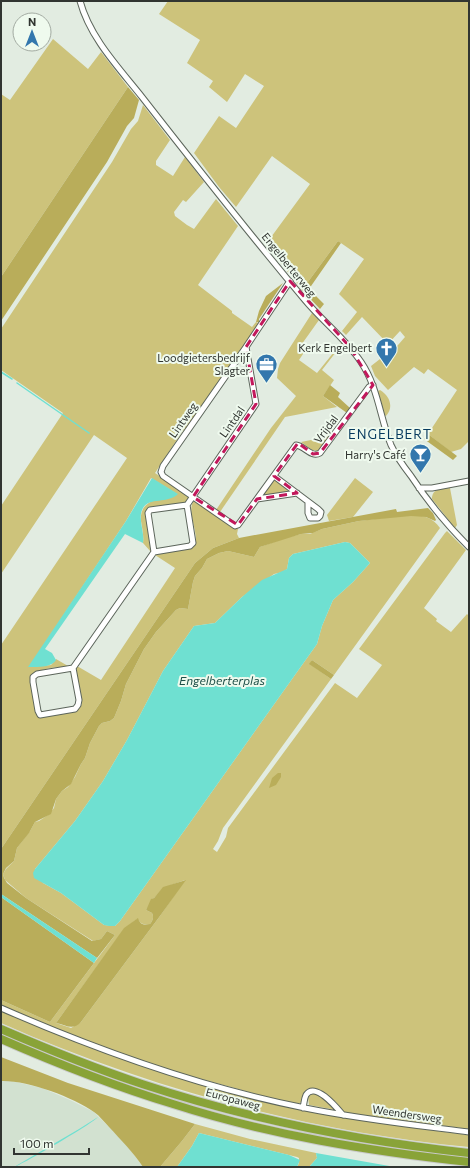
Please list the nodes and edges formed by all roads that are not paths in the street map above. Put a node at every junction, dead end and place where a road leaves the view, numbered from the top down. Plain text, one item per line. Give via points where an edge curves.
1 (80, 1) edge
2 (290, 281) junction
3 (246, 347) junction
4 (373, 385) junction
5 (274, 476) junction
6 (469, 481) edge
7 (419, 488) junction
8 (432, 488) junction
9 (297, 493) junction
10 (193, 497) junction
11 (426, 498) junction
12 (257, 499) junction
13 (308, 502) dead end
14 (187, 505) junction
15 (469, 548) edge
16 (154, 552) junction
17 (73, 668) junction
18 (1, 1008) edge
19 (1, 1029) edge
20 (1, 1039) edge
21 (303, 1108) junction
22 (343, 1115) junction
23 (469, 1132) edge
24 (469, 1152) edge
25 (469, 1162) edge

1 - 2 street, Engelberterweg via 89,26 108,52
2 - 3 street
2 - 4 street, Engelberterweg via 318,315 350,347
3 - 10 street, Lintdal via 256,404
3 - 10 street, Lintweg via 163,466 163,476
4 - 5 street, Vrijdal via 320,453 312,454 296,445
4 - 7 street, Engelberterweg via 392,447
5 - 9 street
5 - 12 street, Vrijdal
6 - 8 street
7 - 8 street
7 - 11 street, Engelberterweg
8 - 11 street
9 - 12 street
9 - 13 street
10 - 12 street, Vrijdal via 235,526
10 - 14 street, Lintdal
11 - 15 street, Engelberterweg
14 - 16 street via 193,543 190,546
14 - 16 street via 150,510 148,513
16 - 17 street
17 - 17 street via 37,674 33,677 40,715 75,709 78,705
18 - 21 street, Weendersweg via 159,1070
19 - 24 highway, Europaweg via 102,1070 213,1106 342,1135 393,1144
20 - 25 highway, Europaweg via 124,1088 174,1105 256,1127 390,1153
21 - 22 street, Weendersweg
21 - 22 street via 306,1096 309,1092 315,1091 323,1094
22 - 23 street, Weendersweg

